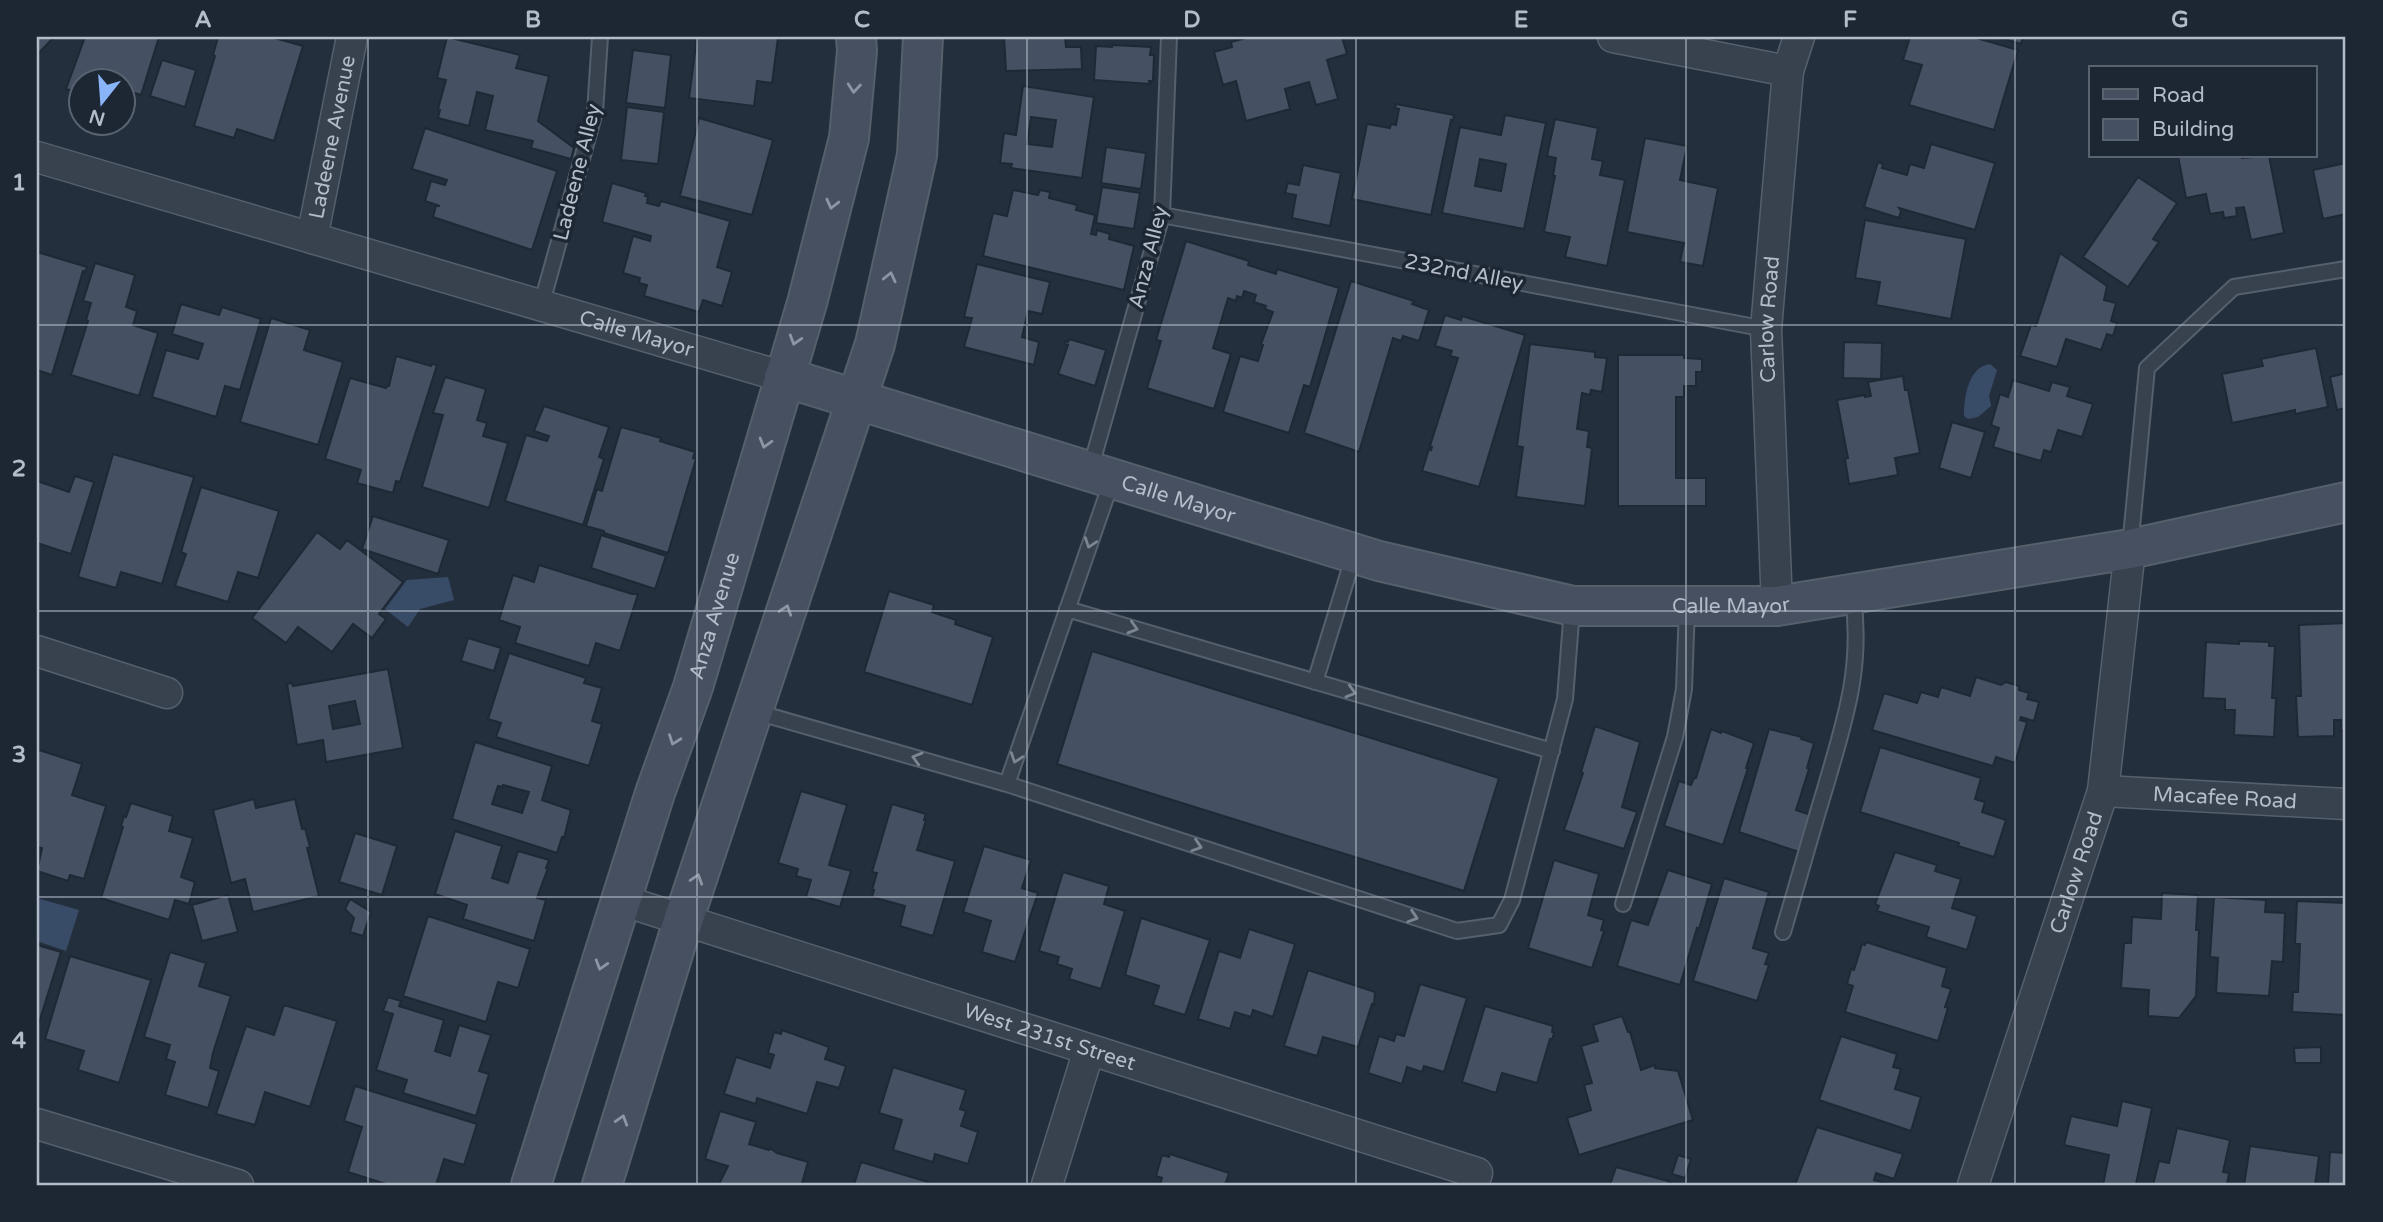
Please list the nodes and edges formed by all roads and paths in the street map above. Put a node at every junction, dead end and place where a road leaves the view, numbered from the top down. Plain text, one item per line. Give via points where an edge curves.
1 (352, 37) edge
2 (600, 37) edge
3 (856, 37) edge
4 (923, 37) edge
5 (1169, 37) edge
6 (1613, 37) edge
7 (1799, 37) edge
8 (1788, 71) junction
9 (37, 157) edge
10 (1161, 215) junction
11 (312, 238) junction
12 (2346, 269) edge
13 (541, 306) junction
14 (1766, 330) junction
15 (784, 377) junction
16 (857, 399) junction
17 (1101, 475) junction
18 (2346, 502) edge
19 (2130, 549) junction
20 (1355, 554) junction
21 (1852, 593) junction
22 (1573, 606) junction
23 (1687, 606) junction
24 (1777, 606) junction
25 (1067, 609) junction
26 (37, 651) edge
27 (1315, 682) junction
28 (167, 693) dead end
29 (753, 712) junction
30 (1552, 751) junction
31 (1007, 784) junction
32 (2103, 791) junction
33 (2346, 804) edge
34 (621, 900) junction
35 (1623, 904) dead end
36 (683, 920) junction
37 (1783, 932) dead end
38 (1089, 1050) junction
39 (37, 1124) edge
40 (1475, 1179) edge
41 (238, 1185) edge
42 (531, 1185) edge
43 (602, 1185) edge
44 (1047, 1185) edge
45 (1973, 1185) edge

1 - 11 street, Ladeene Avenue
2 - 13 lane, Ladeene Alley via 595,112
3 -> 15 main road, Anza Avenue via 849,138
16 -> 4 main road via 875,344 918,155
5 - 10 lane, Anza Alley
6 - 8 street
7 - 8 street, Carlow Road
8 - 14 street, Carlow Road
9 - 11 street, Calle Mayor
10 - 14 lane, 232nd Alley
10 - 17 lane, Anza Alley
11 - 13 street, Calle Mayor
12 - 19 lane via 2234,287 2147,368
13 - 15 street, Calle Mayor
14 - 24 street, Carlow Road
15 - 16 main road, Calle Mayor
15 -> 34 main road, Anza Avenue via 693,687
16 - 17 main road, Calle Mayor
29 -> 16 main road
17 - 20 main road, Calle Mayor
17 -> 25 lane, Anza Alley
18 - 19 main road, Calle Mayor
19 - 21 main road, Calle Mayor
19 - 32 street, Carlow Road
20 - 22 main road, Calle Mayor
20 - 27 lane
21 - 24 main road, Calle Mayor
21 - 37 lane via 1856,656 1850,701
22 - 23 main road, Calle Mayor
22 - 30 lane via 1565,699
23 - 24 main road, Calle Mayor
23 - 35 lane via 1684,689 1675,737
25 -> 27 lane
25 -> 31 lane, Anza Alley
26 - 28 street
27 -> 30 lane
31 -> 29 lane
36 -> 29 main road
31 -> 30 lane via 1457,931 1499,925 1508,909
32 - 33 street, Macafee Road
32 - 45 street, Carlow Road
34 - 36 street, West 231st Street
34 -> 42 main road, Anza Avenue
36 - 38 street, West 231st Street
43 -> 36 main road
38 - 40 street, West 231st Street
38 - 44 street
39 - 41 street

